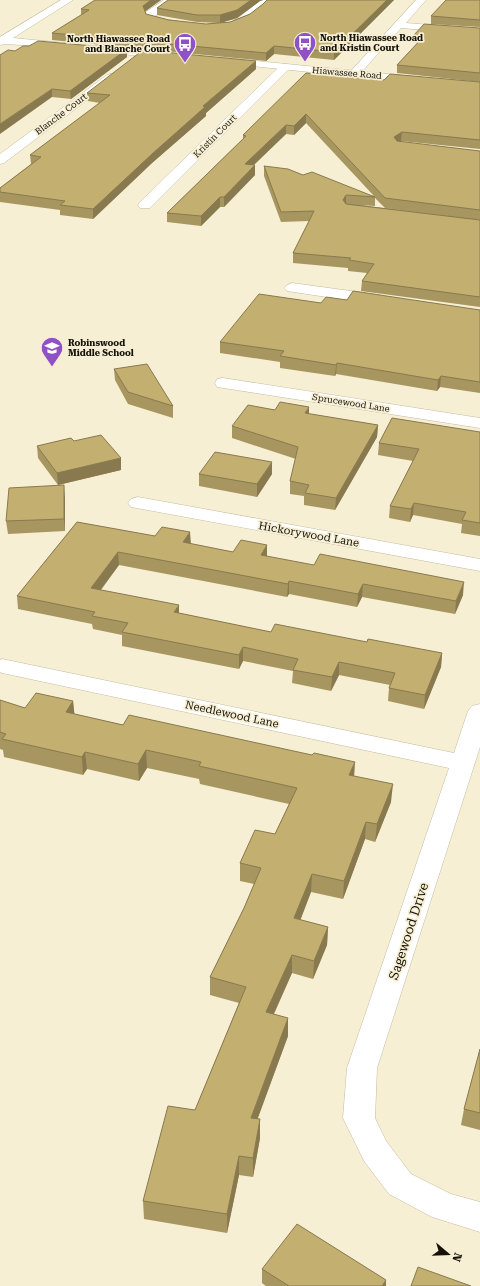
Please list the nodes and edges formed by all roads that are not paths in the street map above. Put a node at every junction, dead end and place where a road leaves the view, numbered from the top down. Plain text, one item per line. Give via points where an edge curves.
1 (68, 0) edge
2 (171, 0) edge
3 (267, 0) edge
4 (421, 0) edge
5 (183, 24) edge
6 (398, 25) junction
7 (213, 26) edge
8 (480, 32) edge
9 (1, 40) edge
10 (142, 53) junction
11 (179, 57) edge
12 (217, 61) edge
13 (129, 63) edge
14 (285, 67) junction
15 (117, 72) edge
16 (354, 74) junction
17 (425, 81) edge
18 (0, 160) edge
19 (145, 205) dead end
20 (292, 288) dead end
21 (394, 302) edge
22 (223, 383) dead end
23 (480, 423) edge
24 (138, 503) dead end
25 (480, 565) edge
26 (2, 666) dead end
27 (480, 711) edge
28 (463, 763) junction
29 (480, 1217) edge

1 - 9 street
2 - 5 street via 149,14 150,18 159,22
3 - 7 street via 240,22
4 - 6 street
6 - 8 street
6 - 16 street
9 - 10 street
10 - 11 street
10 - 13 street
12 - 14 street, Hiawassee Road
14 - 16 street, Hiawassee Road
14 - 19 street, Kristin Court
15 - 18 street, Blanche Court
16 - 17 street, Hiawassee Road
20 - 21 street
22 - 23 street, Sprucewood Lane
24 - 25 street, Hickorywood Lane
26 - 28 street, Needlewood Lane
27 - 28 street, Sagewood Drive
28 - 29 street, Sagewood Drive via 362,1068 359,1118 375,1151 400,1184 444,1207

